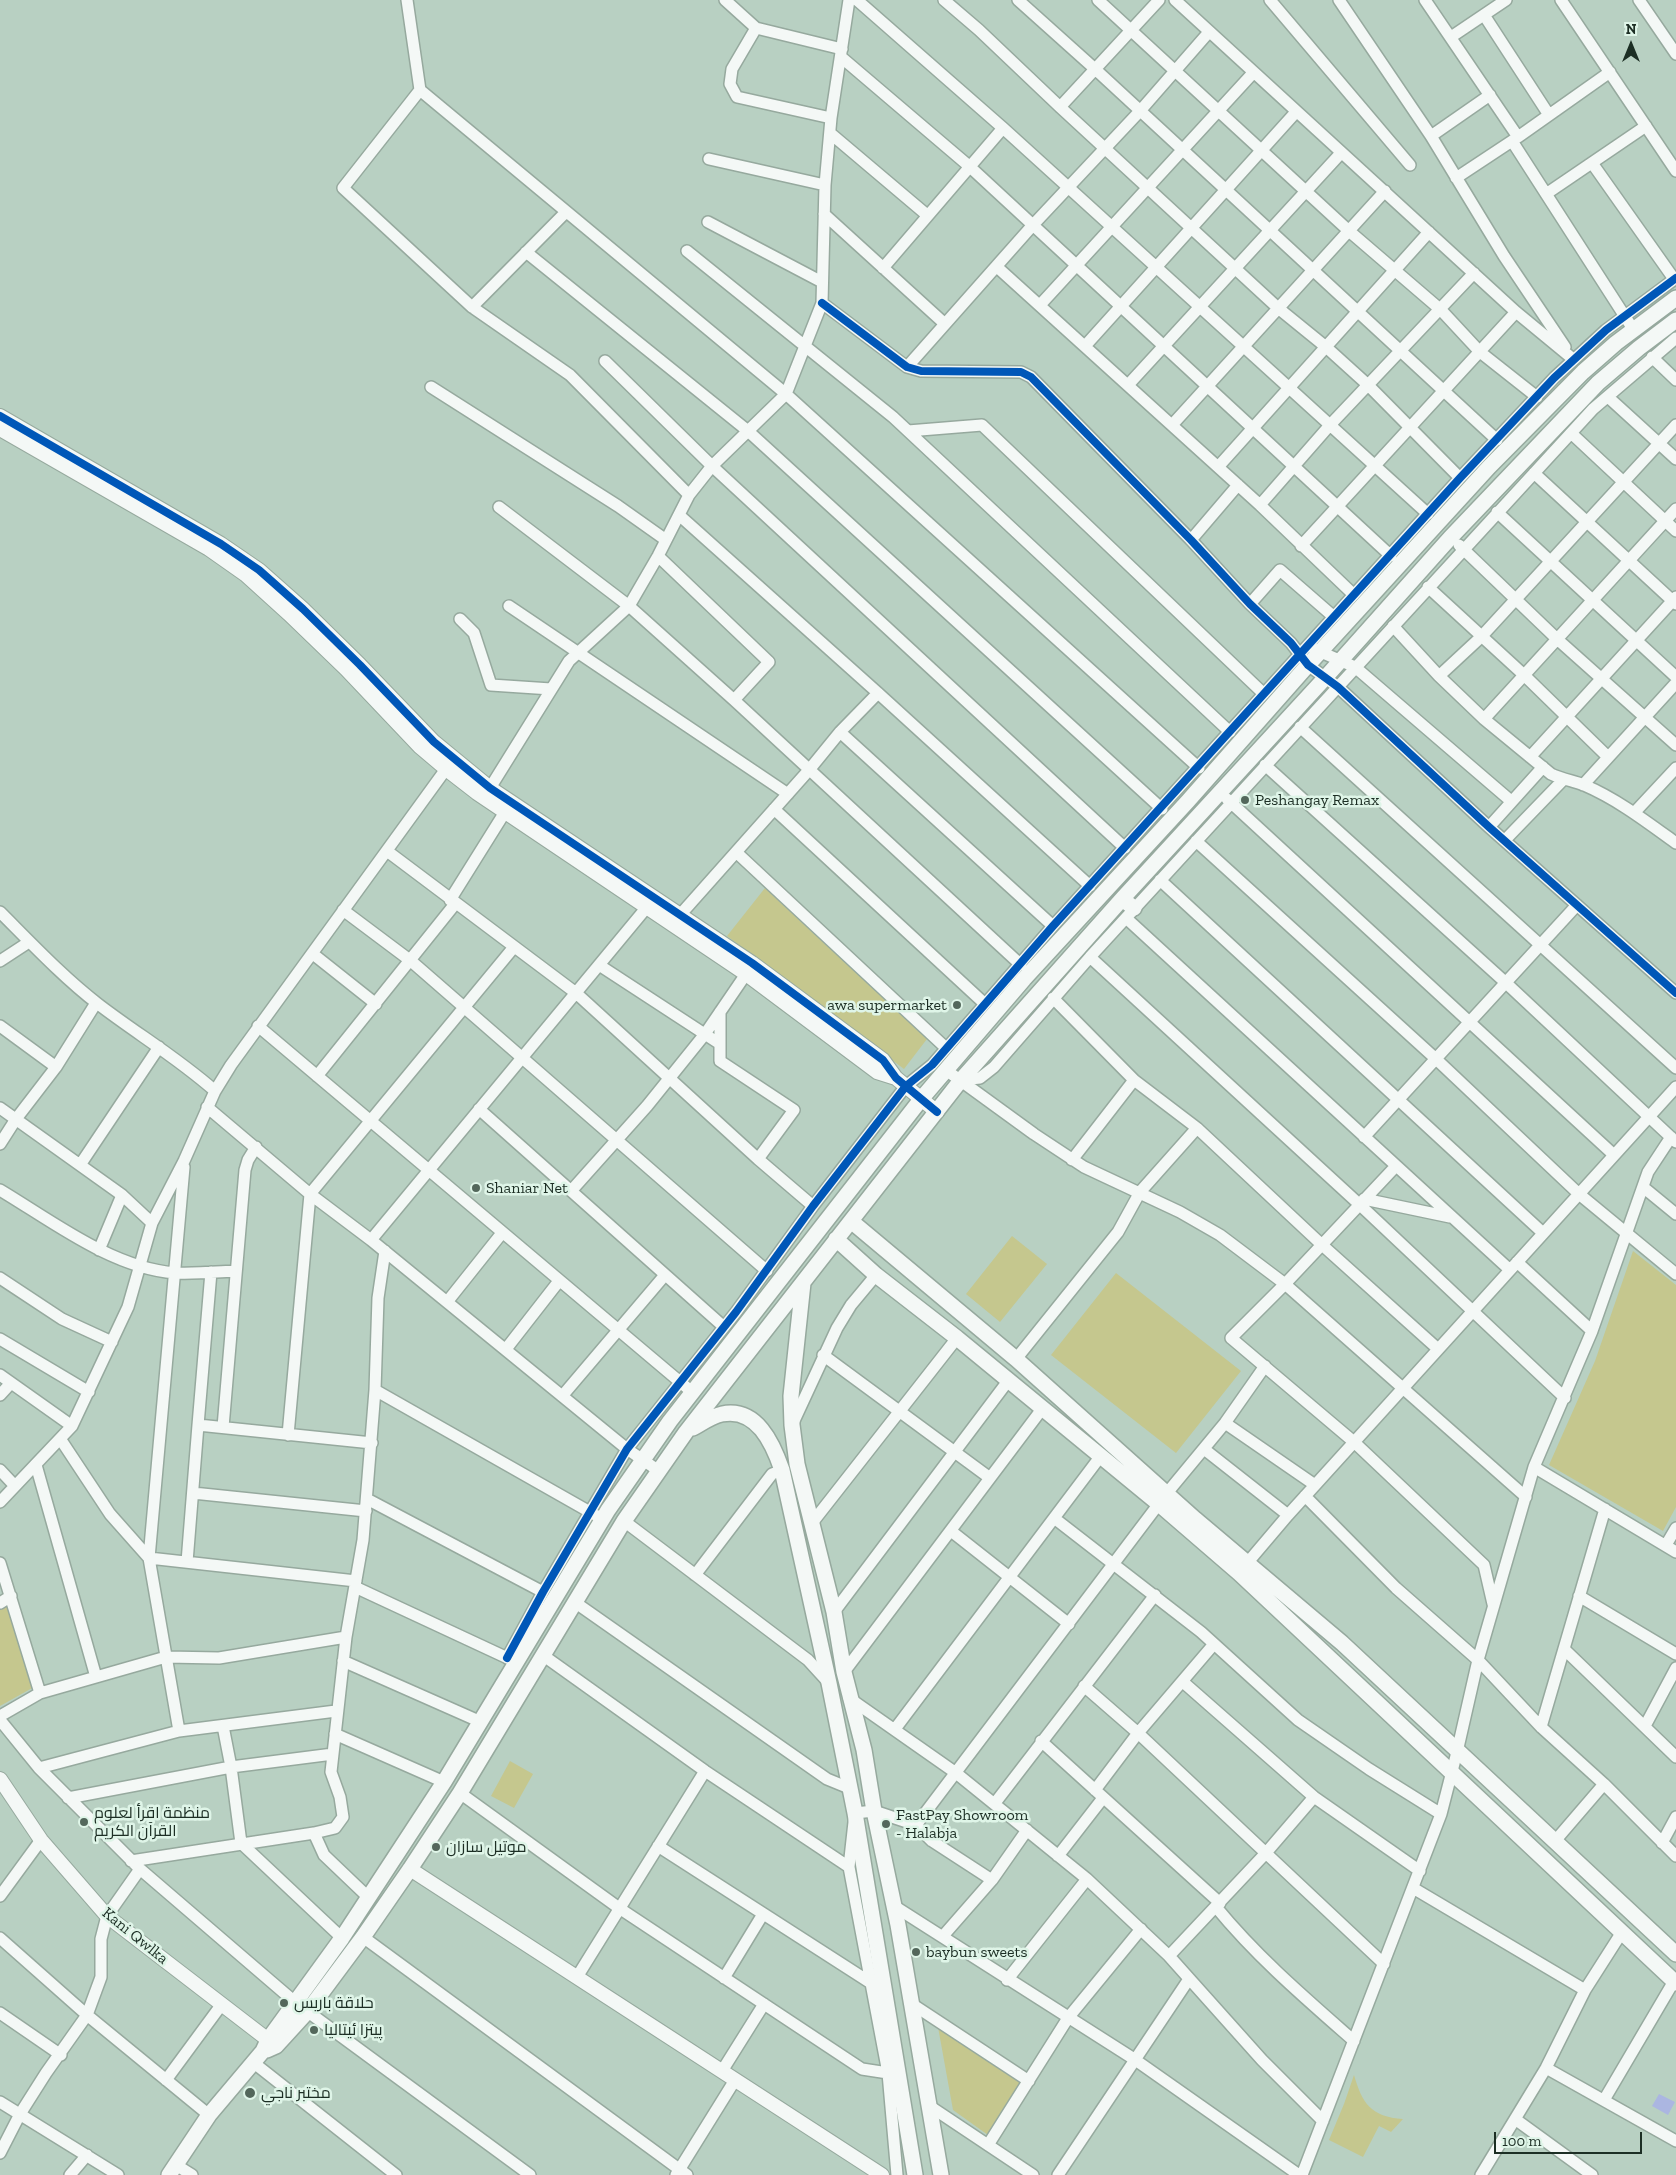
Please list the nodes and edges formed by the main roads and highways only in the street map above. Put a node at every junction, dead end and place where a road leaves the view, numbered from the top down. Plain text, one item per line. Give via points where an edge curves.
1 (1676, 298) edge
2 (1676, 320) edge
3 (1122, 899) junction
4 (1130, 913) road end
5 (850, 1221) junction
6 (836, 1239) junction
7 (803, 1282) junction
8 (686, 1432) junction
9 (802, 1483) junction
10 (786, 1486) junction
11 (1163, 1499) junction
12 (1243, 1568) junction
13 (1676, 1952) edge
14 (1675, 1982) edge
15 (302, 2007) junction
16 (173, 2170) edge
17 (916, 2175) edge
18 (941, 2175) edge

1 - 15 main road via 1582,372 1484,463 1020,972 596,1516 512,1660 481,1722 342,1938
2 - 3 main road via 1592,389 1450,538
3 - 4 main road
3 - 5 main road via 961,1080
5 - 6 main road
5 - 11 main road via 1016,1359
6 - 7 main road
6 - 11 main road via 1100,1457
7 - 8 main road
7 - 9 main road via 791,1396 792,1425
8 - 10 main road via 723,1414 741,1415 759,1425 774,1446
8 - 15 main road via 624,1521 460,1793 410,1869 363,1937
9 - 10 main road
9 - 18 main road via 864,1750
10 - 17 main road via 855,1813
11 - 12 main road
12 - 13 main road via 1342,1643
12 - 14 main road via 1451,1773
15 - 16 main road via 209,2115

